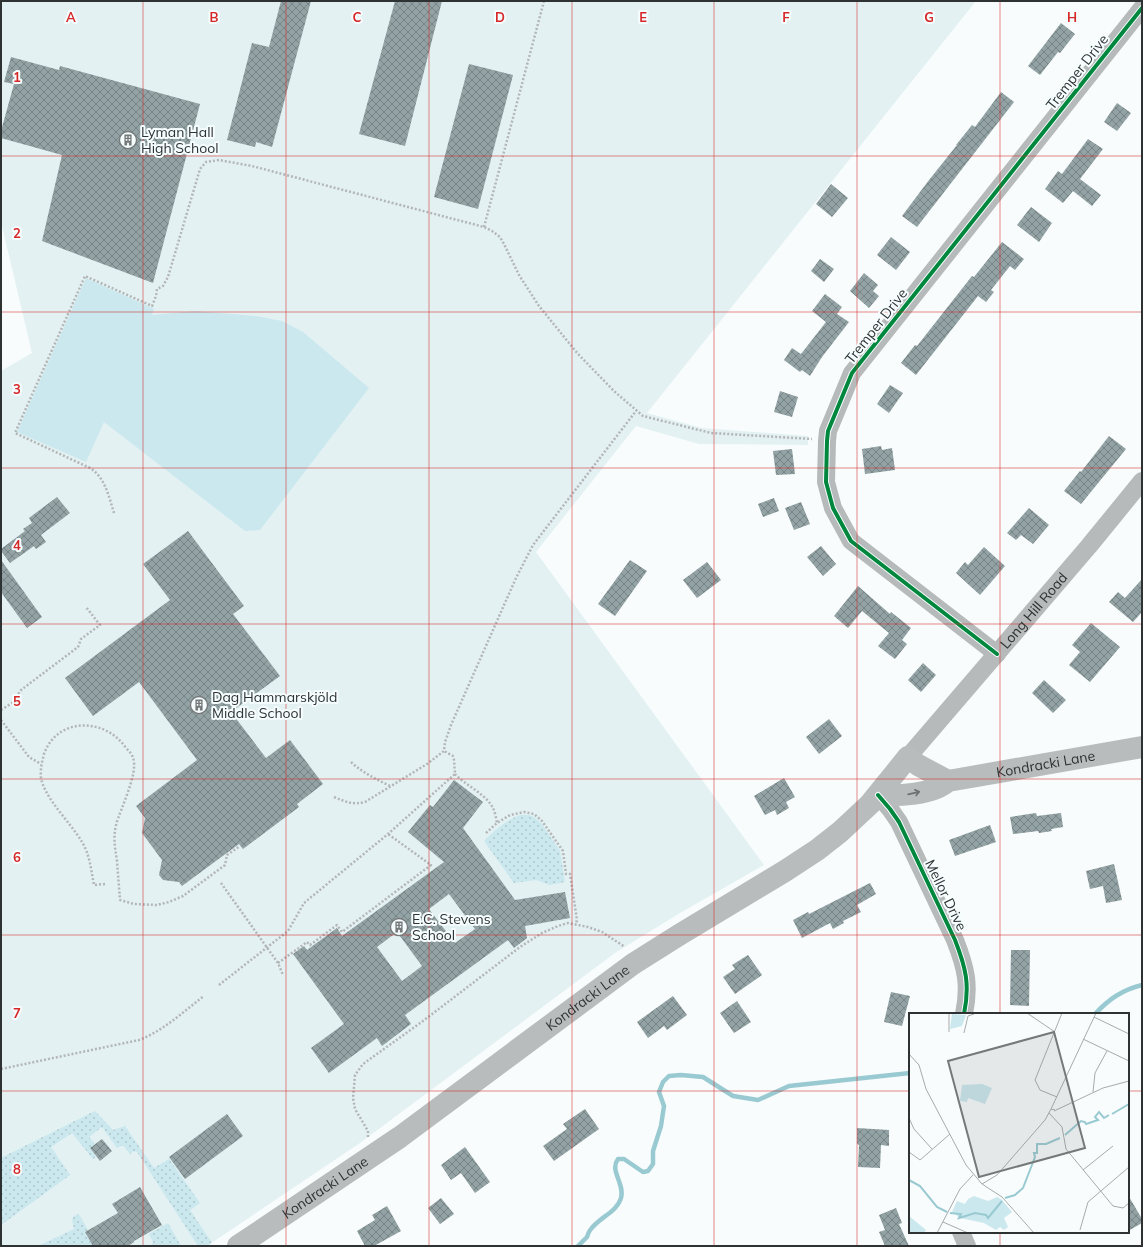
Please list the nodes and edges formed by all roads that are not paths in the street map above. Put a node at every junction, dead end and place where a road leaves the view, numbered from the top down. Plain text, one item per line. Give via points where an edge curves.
1 (1142, 8) edge
2 (1142, 481) edge
3 (997, 654) junction
4 (1142, 747) edge
5 (908, 757) junction
6 (948, 780) junction
7 (878, 795) junction
8 (964, 1013) edge
9 (960, 1233) edge
10 (238, 1246) edge
11 (967, 1246) edge

1 - 3 street, Tremper Drive via 852,373 828,431 826,482 833,508 851,541
2 - 3 street, Long Hill Road
3 - 5 street, Long Hill Road
4 - 6 main road, Kondracki Lane
5 - 6 main road
5 - 7 main road, Long Hill Road
7 -> 6 main road, Kondracki Lane via 908,795 937,788
7 - 8 street, Mellor Drive via 899,822 962,957 968,986
7 - 10 main road, Kondracki Lane via 817,850 633,964 400,1137
9 - 11 street

